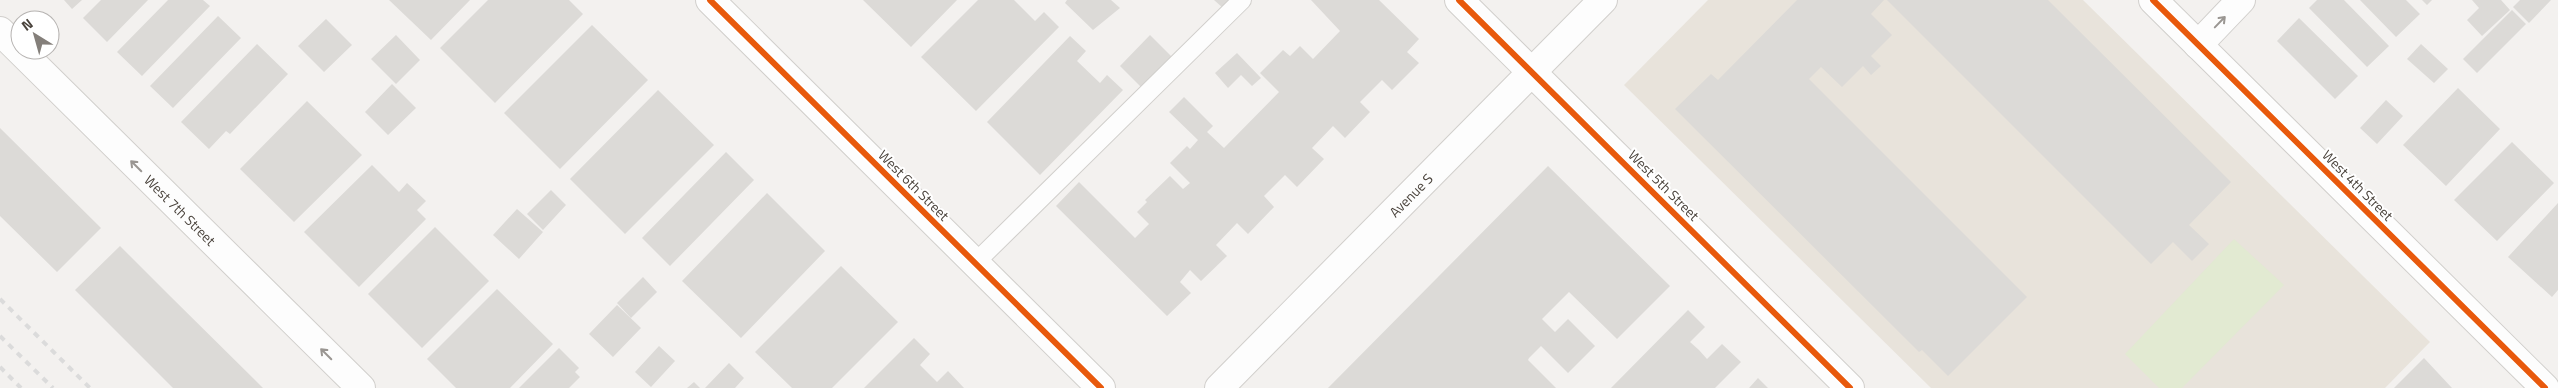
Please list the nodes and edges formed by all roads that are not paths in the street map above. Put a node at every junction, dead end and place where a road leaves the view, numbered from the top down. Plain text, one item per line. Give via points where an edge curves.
1 (710, 0) edge
2 (1242, 0) edge
3 (1460, 0) edge
4 (1603, 0) edge
5 (2153, 0) edge
6 (2241, 0) edge
7 (0, 31) edge
8 (2198, 44) junction
9 (1532, 72) junction
10 (975, 263) junction
11 (361, 388) edge
12 (1101, 388) edge
13 (1219, 388) edge
14 (1850, 388) edge
15 (2545, 388) edge

1 - 10 street, West 6th Street
2 - 10 lane
3 - 9 street, West 5th Street
4 - 9 street, Avenue S
5 - 8 street, West 4th Street
8 -> 6 street
11 -> 7 street, West 7th Street
8 - 15 street, West 4th Street
9 - 13 street, Avenue S
9 - 14 street, West 5th Street
10 - 12 street, West 6th Street

